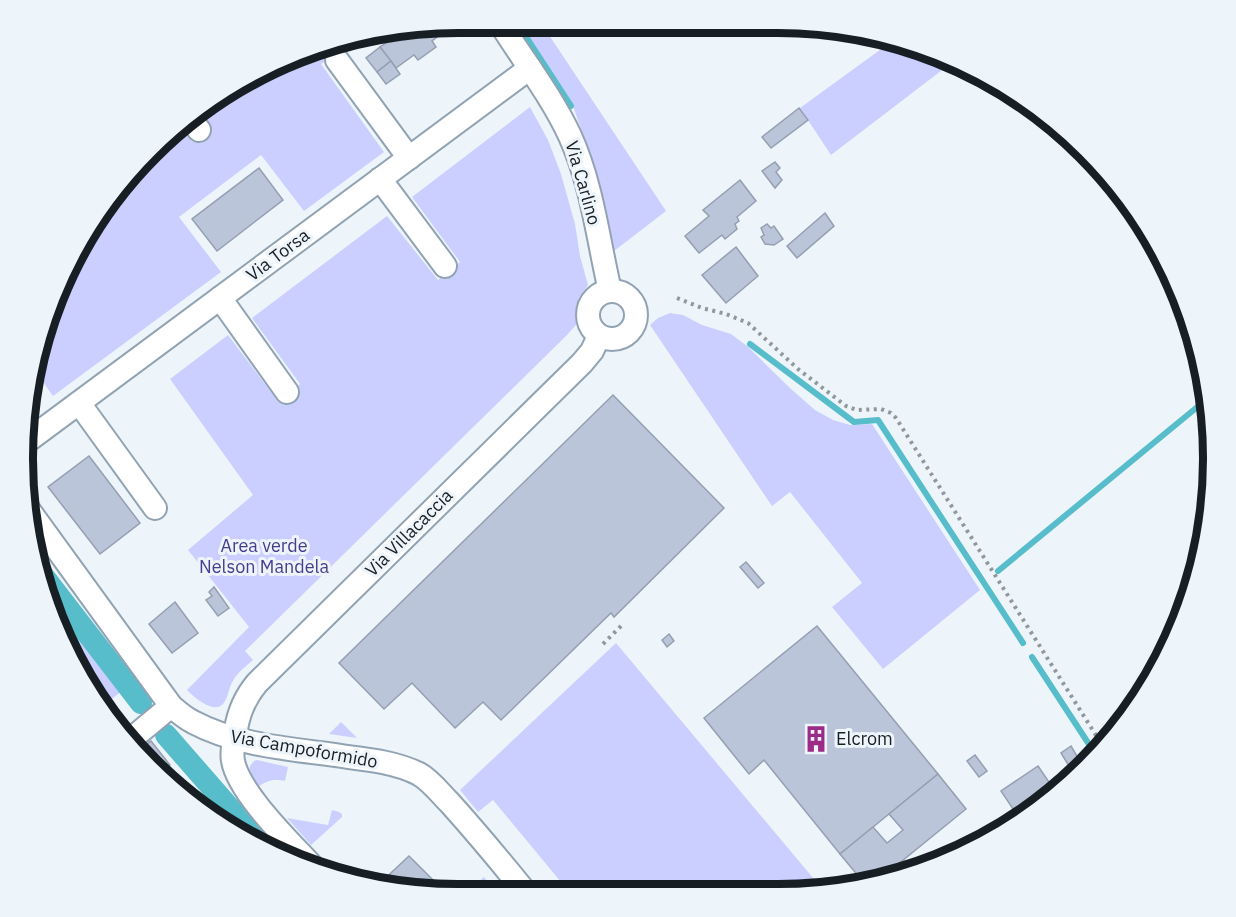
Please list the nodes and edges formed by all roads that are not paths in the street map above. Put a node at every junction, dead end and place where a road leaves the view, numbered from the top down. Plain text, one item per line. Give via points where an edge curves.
1 (507, 33) edge
2 (337, 60) dead end
3 (530, 68) junction
4 (409, 158) junction
5 (380, 179) junction
6 (445, 266) dead end
7 (610, 291) junction
8 (220, 298) junction
9 (599, 336) junction
10 (287, 392) dead end
11 (79, 404) junction
12 (34, 436) edge
13 (155, 508) dead end
14 (38, 523) edge
15 (171, 706) junction
16 (136, 735) edge
17 (234, 739) junction
18 (300, 853) edge
19 (519, 884) edge

1 - 3 street, Via Carlino
2 - 4 street
3 - 4 street, Via Torsa
3 - 7 street, Via Carlino via 552,102 582,168
4 - 5 street, Via Torsa
5 - 6 street
5 - 8 street, Via Torsa
7 - 9 street via 596,296 588,309 589,324
7 - 9 street via 630,298 636,319 629,333 622,337 615,340
8 - 10 street
8 - 11 street, Via Torsa
9 - 17 street, Via Villacaccia via 582,363 257,682 244,701
11 - 12 street, Via Torsa
11 - 13 street
14 - 15 street, Via Campoformido
15 - 16 street
15 - 17 street, Via Campoformido via 191,722
17 - 18 street, Via Villacaccia via 233,761 244,787
17 - 19 street, Via Campoformido via 375,760 422,776

